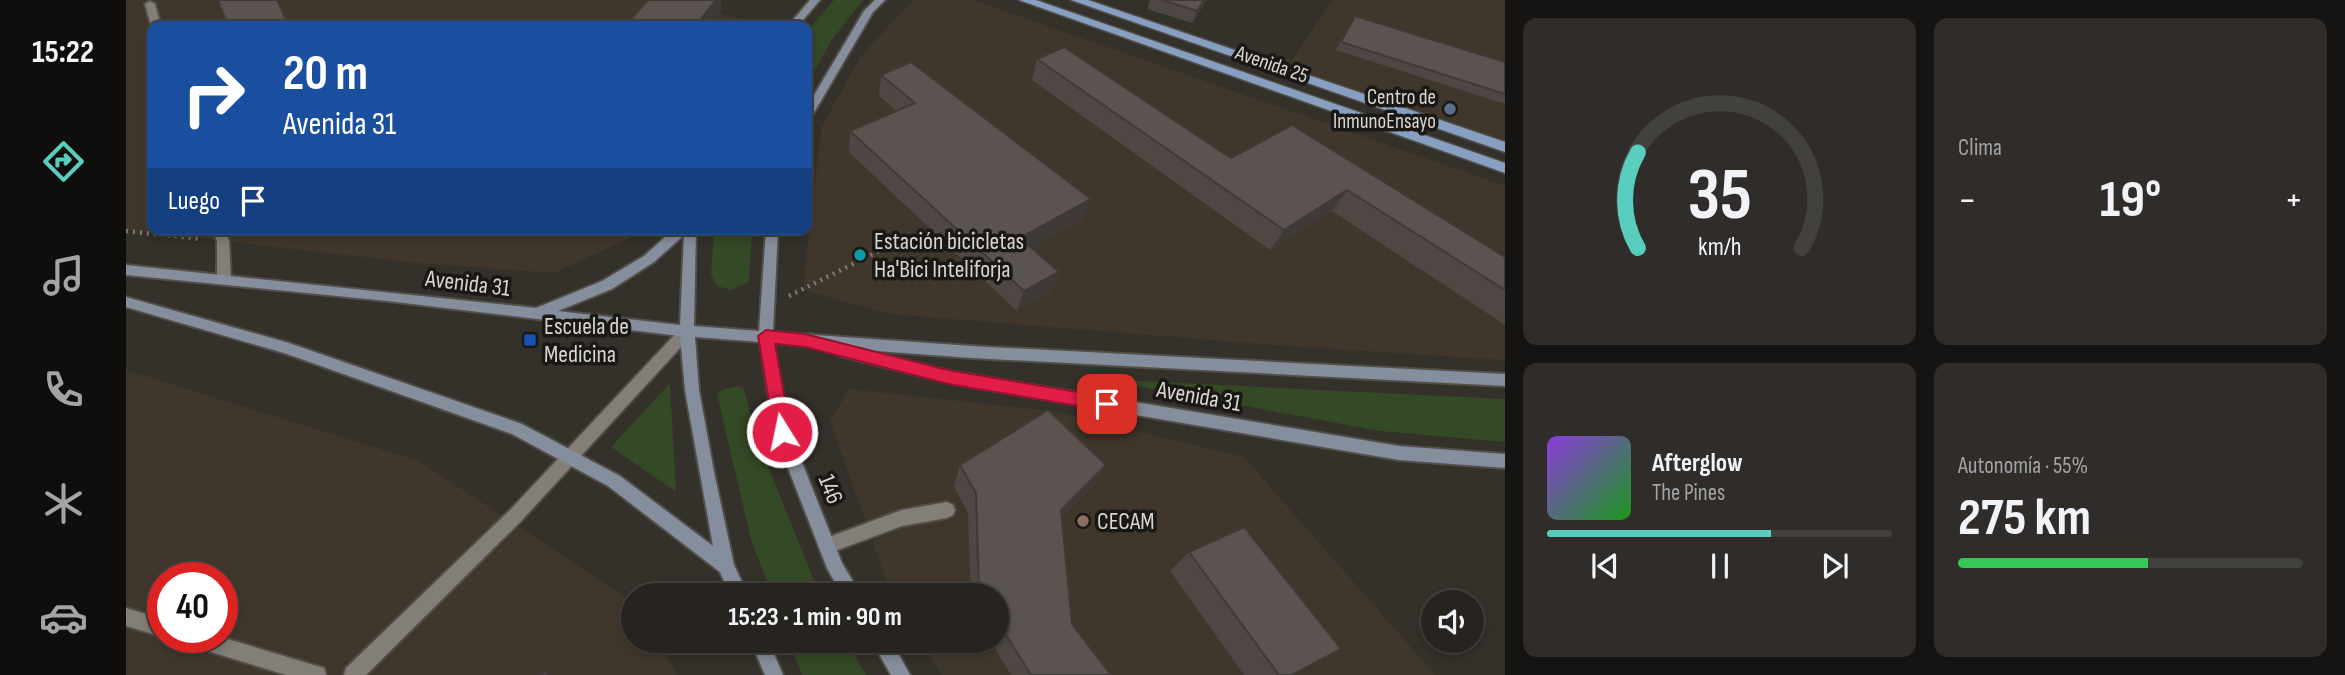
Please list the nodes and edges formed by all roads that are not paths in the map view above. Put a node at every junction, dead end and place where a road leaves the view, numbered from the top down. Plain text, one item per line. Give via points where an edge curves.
1 (816, 0) edge
2 (880, 0) edge
3 (1026, 0) edge
4 (1077, 0) edge
5 (150, 4) dead end
6 (155, 21) edge
7 (797, 21) edge
8 (820, 93) junction
9 (812, 97) edge
10 (812, 107) edge
11 (1505, 147) edge
12 (1505, 168) edge
13 (221, 235) edge
14 (675, 235) edge
15 (690, 235) edge
16 (772, 235) edge
17 (126, 270) edge
18 (224, 280) junction
19 (126, 302) edge
20 (536, 313) junction
21 (687, 331) junction
22 (766, 336) junction
23 (805, 341) junction
24 (1505, 380) edge
25 (570, 457) junction
26 (1505, 461) edge
27 (947, 510) dead end
28 (828, 546) junction
29 (726, 566) junction
30 (734, 583) edge
31 (845, 583) edge
32 (126, 617) edge
33 (147, 623) edge
34 (238, 651) edge
35 (765, 653) edge
36 (888, 653) edge
37 (317, 675) edge
38 (353, 675) edge
39 (774, 675) edge
40 (901, 675) edge

1 - 7 main road
2 - 8 main road
3 - 12 main road, Avenida 25
4 - 11 main road, Avenida 25
5 - 6 lane
8 - 9 main road
8 - 10 main road
13 - 18 lane
14 - 20 main road via 649,259 607,285
15 - 21 main road
16 - 22 main road, 146
17 - 18 main road, Avenida 31
18 - 20 main road, Avenida 31
19 - 25 main road via 302,353 517,429
20 - 21 main road, Avenida 31
21 - 22 main road, Avenida 31
21 - 25 lane
21 - 29 main road via 692,390
22 - 23 main road, Avenida 31
22 - 28 main road, 146 via 782,432
23 - 24 main road, Avenida 31
23 - 26 main road, Avenida 31 via 948,377 1399,453
25 - 29 main road via 614,481
25 - 38 lane
27 - 28 lane via 902,518
28 - 31 main road, 146
29 - 30 main road
32 - 33 lane
34 - 37 lane
35 - 39 main road
36 - 40 main road

